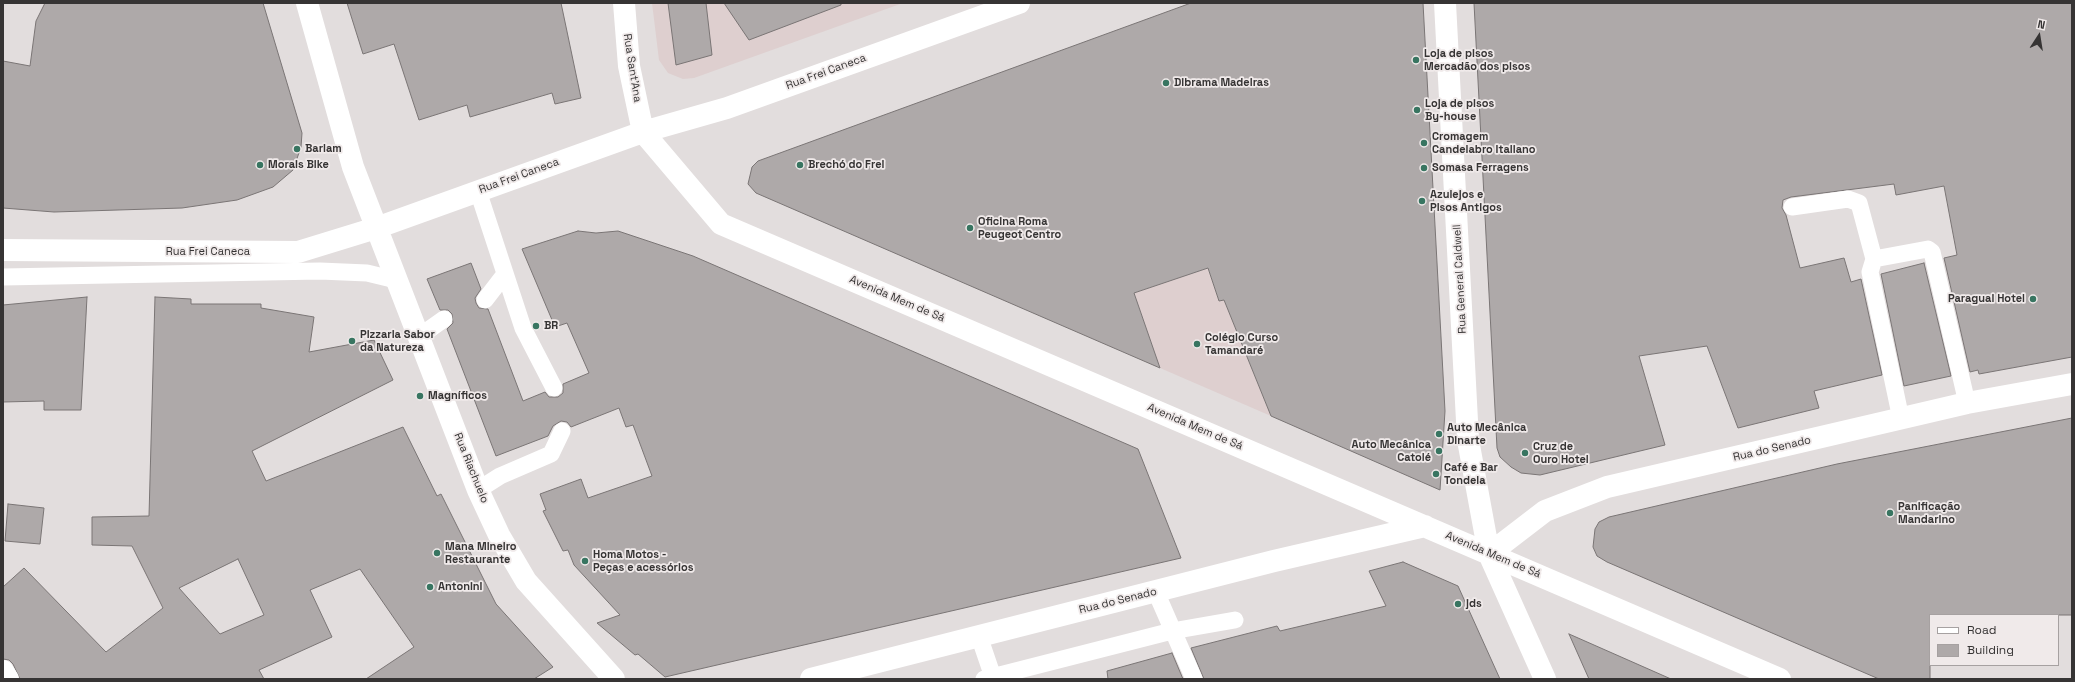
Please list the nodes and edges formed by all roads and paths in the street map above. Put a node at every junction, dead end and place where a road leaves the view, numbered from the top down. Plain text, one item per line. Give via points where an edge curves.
1 (307, 3) edge
2 (624, 3) edge
3 (1019, 3) edge
4 (1445, 3) edge
5 (643, 132) junction
6 (478, 191) junction
7 (1792, 207) dead end
8 (376, 228) junction
9 (3, 250) edge
10 (1874, 259) junction
11 (505, 274) junction
12 (3, 277) edge
13 (396, 280) junction
14 (485, 300) dead end
15 (444, 319) dead end
16 (420, 336) junction
17 (2072, 384) edge
18 (554, 388) dead end
19 (1966, 403) junction
20 (1901, 419) junction
21 (562, 431) dead end
22 (478, 490) junction
23 (1425, 526) junction
24 (1489, 554) junction
25 (1156, 592) junction
26 (1235, 620) dead end
27 (1172, 631) junction
28 (979, 636) junction
29 (3, 671) edge
30 (988, 678) edge
31 (8, 679) edge
32 (614, 679) edge
33 (811, 679) edge
34 (1194, 679) edge
35 (1545, 679) edge
36 (1780, 679) edge

1 - 8 main road, Rua Riachuelo via 350,155
2 - 5 main road, Rua Sant'Ana via 629,66
3 - 5 main road, Rua Frei Caneca via 727,108
4 - 24 main road, Rua General Caldwell via 1468,440
5 - 6 main road, Rua Frei Caneca
5 - 23 main road, Avenida Mem de Sá via 721,224
6 - 8 main road, Rua Frei Caneca
6 - 11 lane
7 - 10 lane via 1848,200 1859,203
8 - 9 main road, Rua Frei Caneca via 298,252
8 - 13 main road, Rua Riachuelo
10 - 19 lane via 1928,249 1932,252
10 - 20 lane via 1870,272
11 - 14 lane
11 - 18 lane via 523,328
12 - 13 lane via 320,271 367,273
13 - 16 main road, Rua Riachuelo
15 - 16 lane
16 - 22 main road, Rua Riachuelo
17 - 19 main road, Rua do Senado
19 - 20 main road, Rua do Senado
20 - 24 main road, Rua do Senado via 1607,487 1544,511
21 - 22 lane via 551,454 500,476
22 - 32 main road, Rua Riachuelo via 499,535 526,581
23 - 24 main road, Avenida Mem de Sá
23 - 25 main road, Rua do Senado
24 - 35 main road, Rua General Caldwell
24 - 36 main road, Avenida Mem de Sá
25 - 27 lane
25 - 28 main road, Rua do Senado
26 - 27 lane
27 - 30 lane
27 - 34 lane
28 - 30 lane
28 - 33 main road, Rua do Senado
29 - 31 main road

